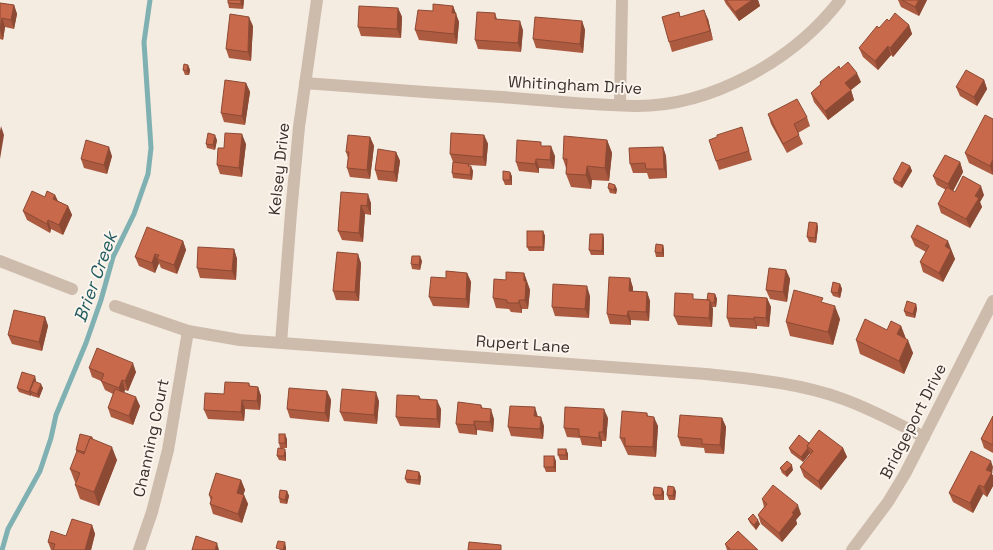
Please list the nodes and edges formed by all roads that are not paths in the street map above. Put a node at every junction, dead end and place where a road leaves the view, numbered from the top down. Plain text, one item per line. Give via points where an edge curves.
1 (317, 0) edge
2 (622, 0) edge
3 (840, 0) edge
4 (305, 83) junction
5 (620, 105) junction
6 (0, 261) edge
7 (72, 290) dead end
8 (993, 302) edge
9 (115, 306) dead end
10 (188, 331) junction
11 (281, 343) junction
12 (924, 437) junction
13 (139, 550) edge
14 (852, 550) edge

1 - 4 street, Kelsey Drive
2 - 5 street
3 - 5 street, Whitingham Drive via 789,51 738,82 684,99 652,105
4 - 5 street, Whitingham Drive
4 - 11 street, Kelsey Drive via 290,213
6 - 7 street
8 - 12 street, Bridgeport Drive
9 - 10 street, Rupert Lane
10 - 11 street, Rupert Lane
10 - 13 street, Channing Court via 168,450
11 - 12 street, Rupert Lane via 755,379 842,398
12 - 14 street, Bridgeport Drive via 888,502

